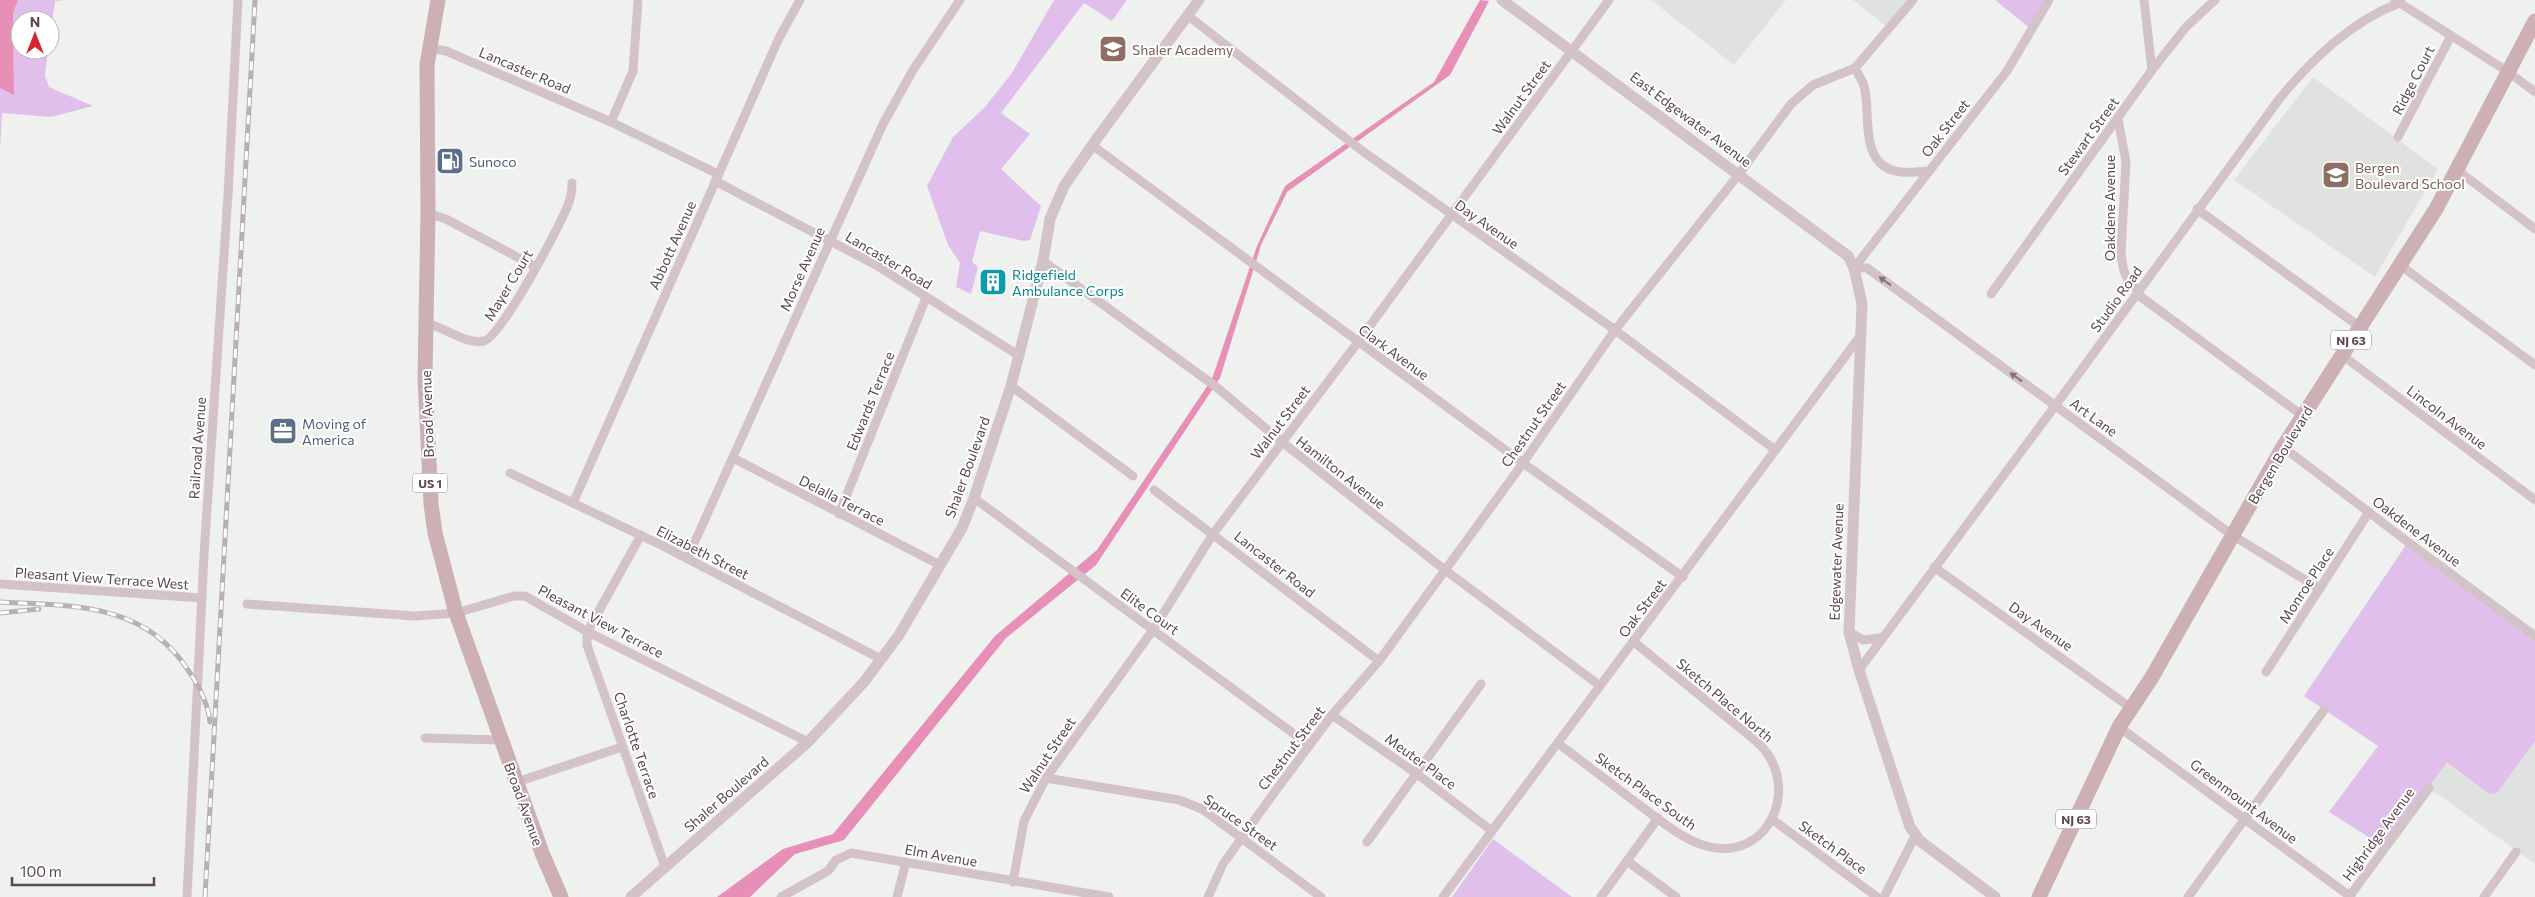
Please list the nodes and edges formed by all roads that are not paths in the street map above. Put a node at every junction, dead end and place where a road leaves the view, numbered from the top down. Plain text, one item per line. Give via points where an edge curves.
1 (238, 0) edge
2 (438, 0) edge
3 (638, 0) edge
4 (800, 0) edge
5 (960, 0) edge
6 (1199, 0) edge
7 (1502, 0) edge
8 (1609, 0) edge
9 (1913, 0) edge
10 (2049, 0) edge
11 (2144, 0) edge
12 (2215, 0) edge
13 (2398, 1) edge
14 (1187, 15) junction
15 (2535, 21) edge
16 (2451, 36) junction
17 (429, 48) junction
18 (1572, 50) junction
19 (1855, 68) junction
20 (2152, 70) junction
21 (2507, 71) junction
22 (2535, 92) edge
23 (2118, 120) junction
24 (611, 122) junction
25 (2398, 137) dead end
26 (1092, 146) junction
27 (2457, 170) junction
28 (1928, 171) junction
29 (1739, 174) junction
30 (717, 177) junction
31 (572, 183) dead end
32 (2197, 209) junction
33 (428, 213) junction
34 (1451, 216) junction
35 (2535, 229) edge
36 (830, 241) junction
37 (1044, 261) junction
38 (2400, 265) junction
39 (536, 267) junction
40 (1854, 268) junction
41 (2138, 293) junction
42 (1991, 294) dead end
43 (926, 298) junction
44 (426, 323) junction
45 (2360, 327) junction
46 (1615, 330) junction
47 (1861, 335) junction
48 (1358, 342) junction
49 (1018, 355) junction
50 (2342, 355) junction
51 (2535, 365) edge
52 (1011, 386) junction
53 (2055, 406) junction
54 (2302, 416) junction
55 (1282, 442) junction
56 (2284, 447) junction
57 (1774, 449) junction
58 (733, 458) junction
59 (1523, 463) junction
60 (510, 473) dead end
61 (1134, 476) dead end
62 (1154, 490) dead end
63 (974, 498) junction
64 (2535, 500) edge
65 (573, 503) junction
66 (2369, 512) junction
67 (839, 514) junction
68 (1213, 534) junction
69 (2232, 535) junction
70 (641, 536) junction
71 (687, 559) junction
72 (940, 565) junction
73 (1934, 567) junction
74 (1445, 570) junction
75 (1683, 577) junction
76 (0, 584) edge
77 (2320, 589) junction
78 (202, 598) junction
79 (247, 604) dead end
80 (456, 614) junction
81 (1152, 630) junction
82 (588, 632) junction
83 (1849, 632) junction
84 (2535, 636) edge
85 (1880, 638) junction
86 (1634, 642) junction
87 (881, 659) junction
88 (1379, 661) junction
89 (1858, 670) junction
90 (2266, 672) dead end
91 (1482, 684) dead end
92 (1599, 685) junction
93 (2131, 708) junction
94 (2324, 710) dead end
95 (1332, 715) junction
96 (2119, 727) junction
97 (425, 738) dead end
98 (501, 740) junction
99 (808, 742) junction
100 (1559, 744) junction
101 (1309, 746) junction
102 (622, 747) junction
103 (1417, 774) junction
104 (1046, 778) junction
105 (517, 782) junction
106 (2429, 788) dead end
107 (2245, 817) junction
108 (1658, 818) junction
109 (1773, 820) junction
110 (1492, 831) junction
111 (1916, 836) junction
112 (1242, 838) junction
113 (1367, 842) dead end
114 (2516, 852) dead end
115 (1627, 861) junction
116 (906, 862) junction
117 (665, 867) junction
118 (1013, 882) junction
119 (187, 897) edge
120 (560, 897) edge
121 (632, 897) edge
122 (781, 897) edge
123 (897, 897) edge
124 (1109, 897) edge
125 (1208, 897) edge
126 (1321, 897) edge
127 (1443, 897) edge
128 (1601, 897) edge
129 (1676, 897) edge
130 (1877, 897) edge
131 (1884, 897) edge
132 (1995, 897) edge
133 (2039, 897) edge
134 (2188, 897) edge
135 (2350, 897) edge
136 (2484, 897) edge

1 - 78 street, Railroad Avenue
2 - 17 main road, Broad Avenue / US 1
3 - 24 street via 633,71
4 - 30 street, Abbott Avenue via 779,38
5 - 36 street, Morse Avenue via 895,99
6 - 14 street, Shaler Boulevard
7 - 18 street, East Edgewater Avenue
8 - 18 street, Walnut Street
9 - 19 street, Chestnut Street
10 - 28 street, Oak Street via 2007,71
11 - 20 street
12 - 20 street, Stewart Street via 2186,27
13 - 16 street
13 - 32 street, Studio Road via 2355,26 2301,73
14 - 26 street, Shaler Boulevard
14 - 34 street, Day Avenue
15 - 21 main road, Bergen Boulevard / NJ 63
16 - 21 street
16 - 25 street, Ridge Court
17 - 24 street, Lancaster Road via 446,51
17 - 33 main road, Broad Avenue / US 1
18 - 29 street, East Edgewater Avenue
18 - 34 street, Walnut Street
19 - 28 street via 1864,86 1870,142 1877,158 1900,172
19 - 29 street, Chestnut Street via 1802,93
20 - 23 street, Stewart Street
21 - 22 street
21 - 27 main road, Bergen Boulevard / NJ 63
23 - 41 street, Oakdene Avenue via 2126,162 2122,268 2126,280
23 - 42 street, Stewart Street
24 - 30 street, Lancaster Road
26 - 37 street, Shaler Boulevard via 1064,186 1050,219
26 - 48 street, Clark Avenue
27 - 35 street
27 - 38 main road, Bergen Boulevard / NJ 63
28 - 40 street, Oak Street
29 - 40 street, East Edgewater Avenue via 1848,256
29 - 46 street, Chestnut Street
30 - 36 street, Lancaster Road
30 - 65 street, Abbott Avenue
31 - 39 street, Mayer Court via 568,207
32 - 41 street, Studio Road
32 - 45 street
33 - 39 street via 446,219
33 - 44 main road, Broad Avenue / US 1
34 - 46 street, Day Avenue
34 - 48 street, Walnut Street
36 - 43 street, Lancaster Road via 876,265
36 - 58 street, Morse Avenue
37 - 49 street, Shaler Boulevard
37 - 55 street, Hamilton Avenue via 1212,385
38 - 45 main road, Bergen Boulevard / NJ 63
38 - 51 street
39 - 44 street, Mayer Court via 490,339 473,341
40 - 47 street, Edgewater Avenue via 1862,304
53 -> 40 street, Art Lane via 1867,268
41 - 53 street, Studio Road
41 - 54 street, Oakdene Avenue
43 - 49 street, Lancaster Road
43 - 67 street, Edwards Terrace
44 - 80 main road, Broad Avenue / US 1 via 425,378 431,504 441,562
45 - 50 main road, Bergen Boulevard / NJ 63
46 - 57 street, Day Avenue
46 - 59 street, Chestnut Street
47 - 57 street, Oak Street
47 - 83 street, Edgewater Avenue
48 - 55 street, Walnut Street
48 - 59 street, Clark Avenue
49 - 52 street, Shaler Boulevard
50 - 54 main road, Bergen Boulevard / NJ 63
50 - 64 street, Lincoln Avenue
52 - 61 street
52 - 63 street, Shaler Boulevard
53 - 69 street, Art Lane
53 - 73 street, Studio Road
54 - 56 main road, Bergen Boulevard / NJ 63
55 - 68 street, Walnut Street
55 - 74 street, Hamilton Avenue
56 - 66 street, Oakdene Avenue
56 - 69 main road, Bergen Boulevard / NJ 63
57 - 75 street, Oak Street
58 - 67 street, Delalla Terrace
58 - 71 street, Morse Avenue
59 - 74 street, Chestnut Street
59 - 75 street, Clark Avenue
60 - 65 street, Elizabeth Street
62 - 68 street, Lancaster Road
63 - 72 street, Shaler Boulevard via 962,528
63 - 81 street, Elite Court
65 - 70 street, Elizabeth Street
66 - 77 street, Monroe Place
66 - 84 street, Oakdene Avenue
67 - 72 street, Delalla Terrace
68 - 81 street, Walnut Street
68 - 88 street, Lancaster Road
69 - 77 street, Art Lane
69 - 93 main road, Bergen Boulevard / NJ 63 via 2152,677
70 - 71 street, Elizabeth Street
70 - 82 street
71 - 87 street, Elizabeth Street
72 - 87 street, Shaler Boulevard
73 - 85 street, Studio Road
73 - 93 street, Day Avenue
74 - 88 street, Chestnut Street
74 - 92 street, Hamilton Avenue
75 - 86 street, Oak Street
76 - 78 street, Pleasant View Terrace West
77 - 90 street, Monroe Place
78 - 119 street, Railroad Avenue
79 - 80 street, Pleasant View Terrace via 394,615
80 - 82 street, Pleasant View Terrace via 514,596 526,596
80 - 98 main road, Broad Avenue / US 1
81 - 101 street, Elite Court
81 - 104 street, Walnut Street
82 - 99 street, Pleasant View Terrace
82 - 102 street, Charlotte Terrace via 587,645
83 - 85 street via 1863,640
83 - 89 street, Edgewater Avenue
85 - 89 street, Studio Road
86 - 92 street, Oak Street
86 - 109 street, Sketch Place North via 1756,741 1770,756 1779,777 1780,790
87 - 99 street, Shaler Boulevard via 841,709
88 - 95 street, Chestnut Street
89 - 111 street, Edgewater Avenue via 1906,817
91 - 103 street
92 - 100 street, Oak Street
93 - 96 main road, Bergen Boulevard / NJ 63
94 - 107 street
95 - 101 street, Chestnut Street
95 - 103 street, Meuter Place
96 - 107 street, Greenmount Avenue
96 - 133 main road, Bergen Boulevard / NJ 63
97 - 98 street
98 - 105 main road, Broad Avenue / US 1
99 - 117 street, Shaler Boulevard
100 - 108 street, Sketch Place South
100 - 110 street, Oak Street
101 - 112 street, Chestnut Street
102 - 105 street
102 - 117 street, Charlotte Terrace
103 - 110 street, Meuter Place
103 - 113 street
104 - 112 street, Spruce Street via 1179,800 1202,810
104 - 118 street, Walnut Street via 1024,821
105 - 120 main road, Broad Avenue / US 1
106 - 135 street, Highridge Avenue
107 - 134 street
107 - 135 street, Greenmount Avenue
108 - 109 street, Sketch Place South via 1687,838 1718,848 1741,845
108 - 115 street
109 - 130 street, Sketch Place
110 - 127 street, Oak Street
111 - 131 street
111 - 132 street, Edgewater Avenue
112 - 125 street, Chestnut Street via 1223,864
112 - 126 street, Spruce Street
114 - 136 street
115 - 128 street
115 - 129 street
116 - 118 street, Elm Avenue
116 - 122 street, Elm Avenue via 850,853 836,860 828,871
116 - 123 street
117 - 121 street, Shaler Boulevard
118 - 124 street, Elm Avenue

